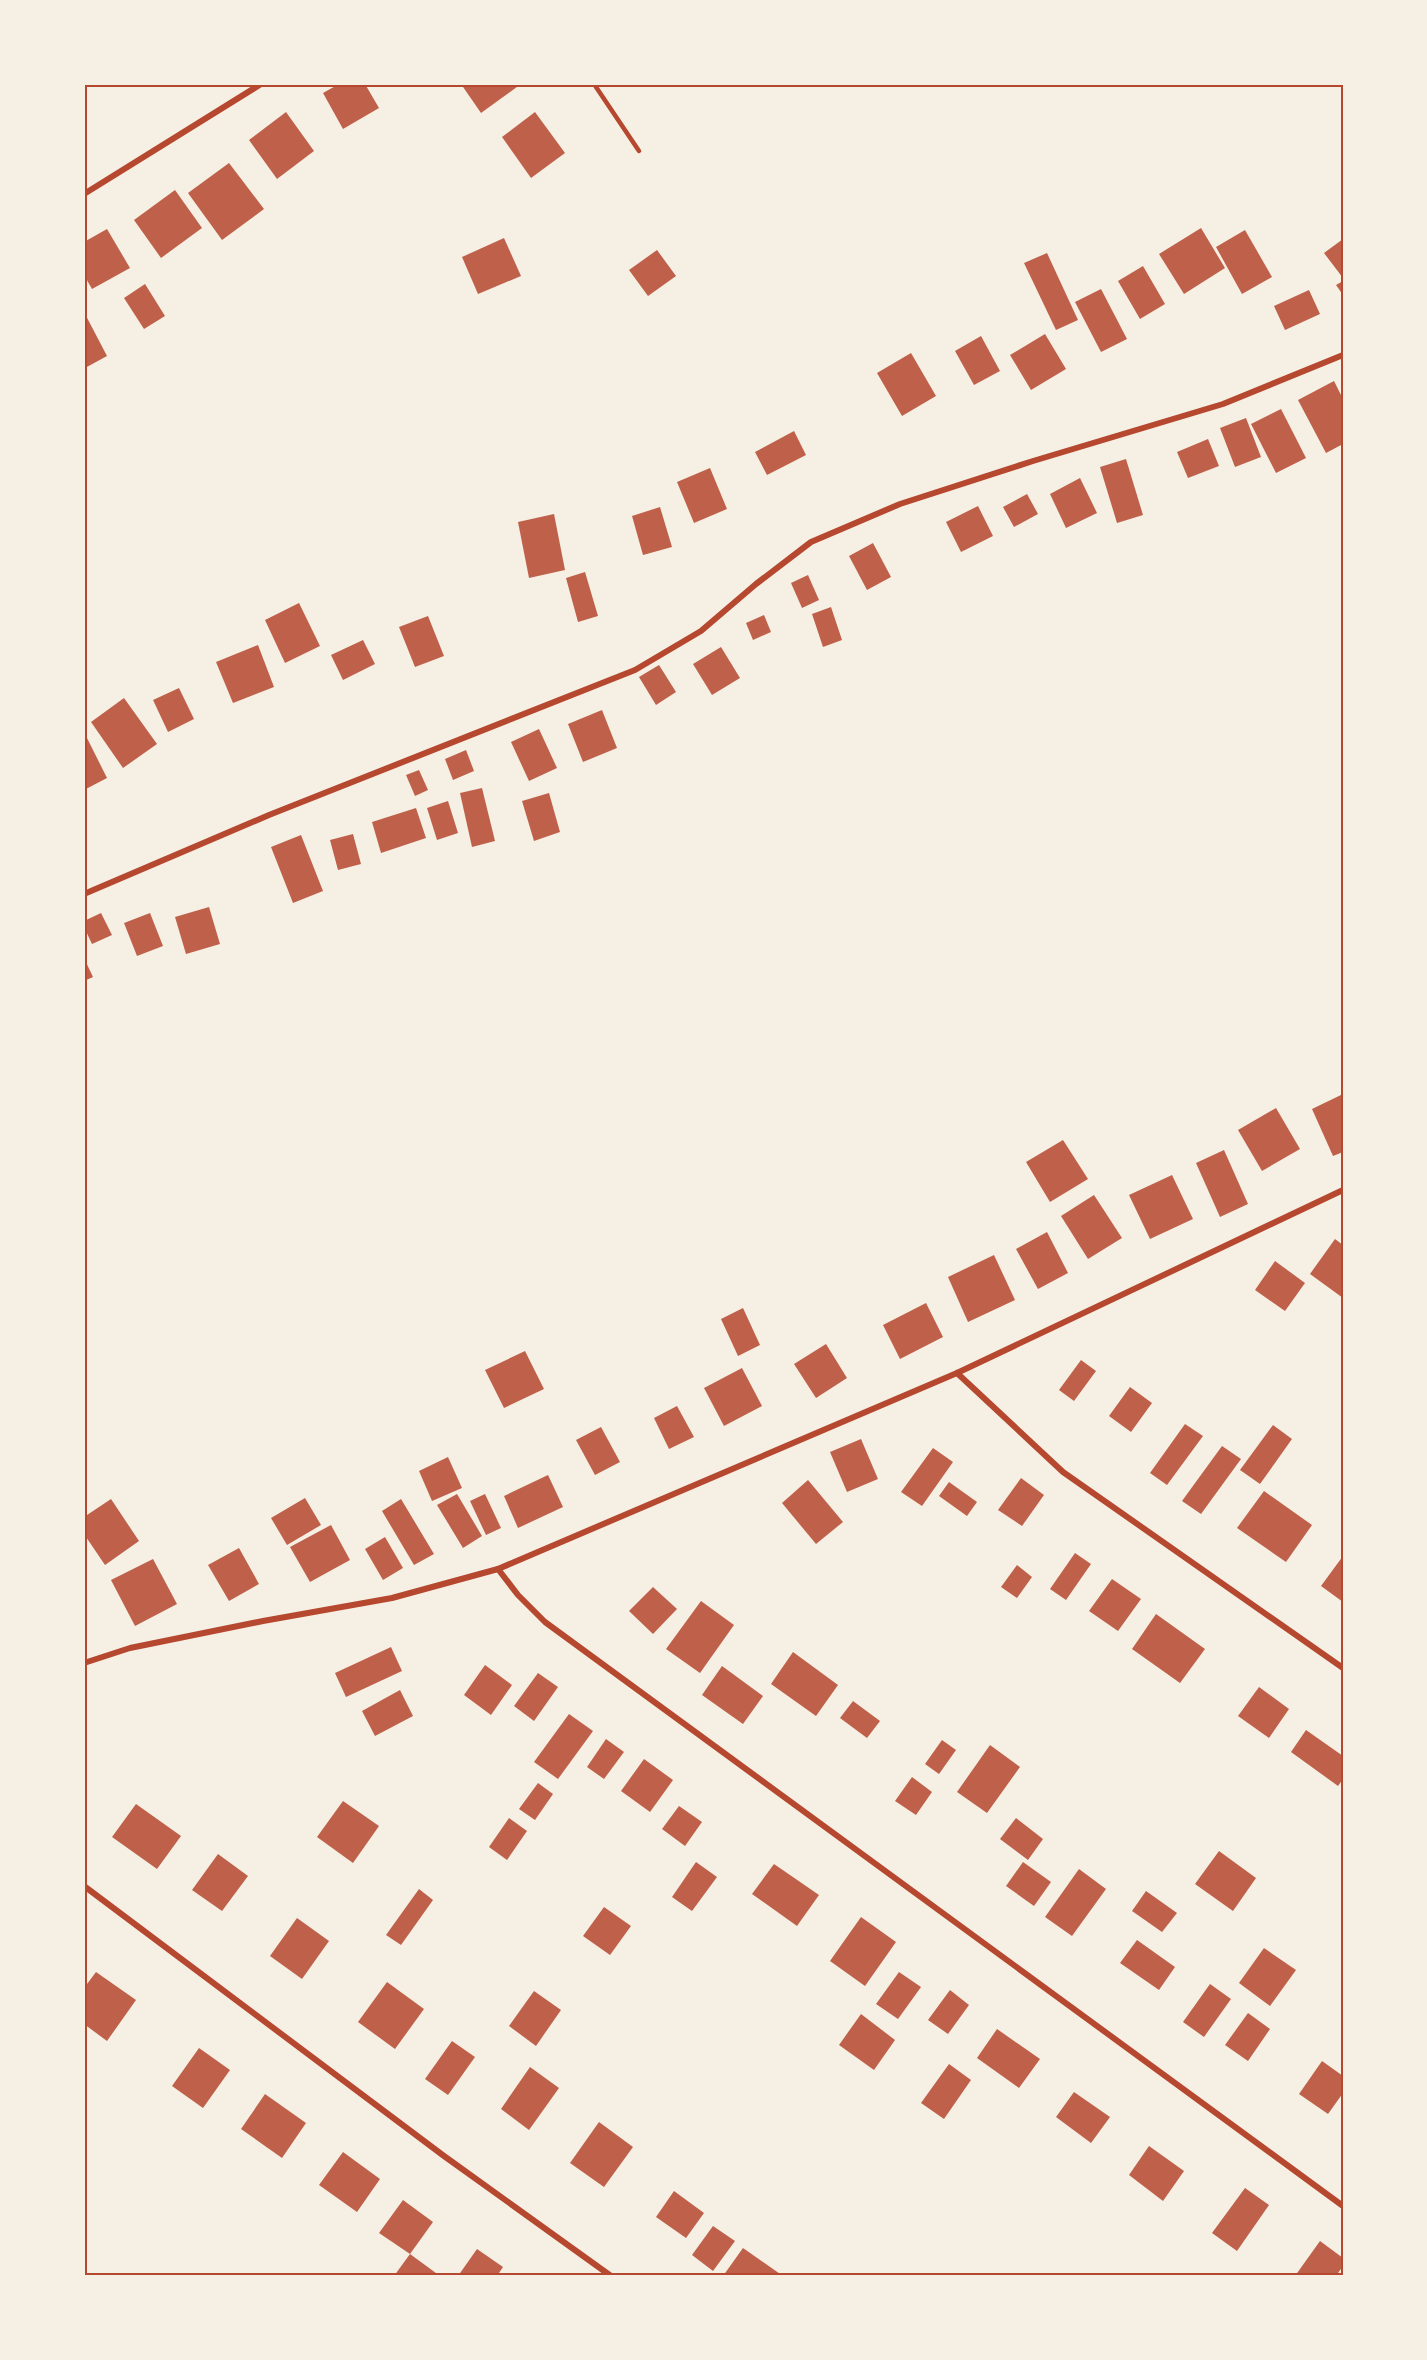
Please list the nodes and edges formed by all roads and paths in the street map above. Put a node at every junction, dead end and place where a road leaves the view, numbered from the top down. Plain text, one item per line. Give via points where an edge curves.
1 (261, 84) edge
2 (594, 84) edge
3 (639, 151) dead end
4 (84, 194) edge
5 (1343, 355) edge
6 (84, 894) edge
7 (1343, 1190) edge
8 (957, 1373) junction
9 (498, 1569) junction
10 (84, 1663) edge
11 (1343, 1668) edge
12 (84, 1886) edge
13 (1343, 2206) edge
14 (610, 2276) edge

1 - 4 street
2 - 3 lane
5 - 6 street via 1224,404 900,504 811,542 701,631 635,670 269,815
7 - 8 street
8 - 9 street
8 - 11 street via 1063,1472
9 - 10 street via 392,1598 130,1648
9 - 13 street via 545,1622
12 - 14 street

